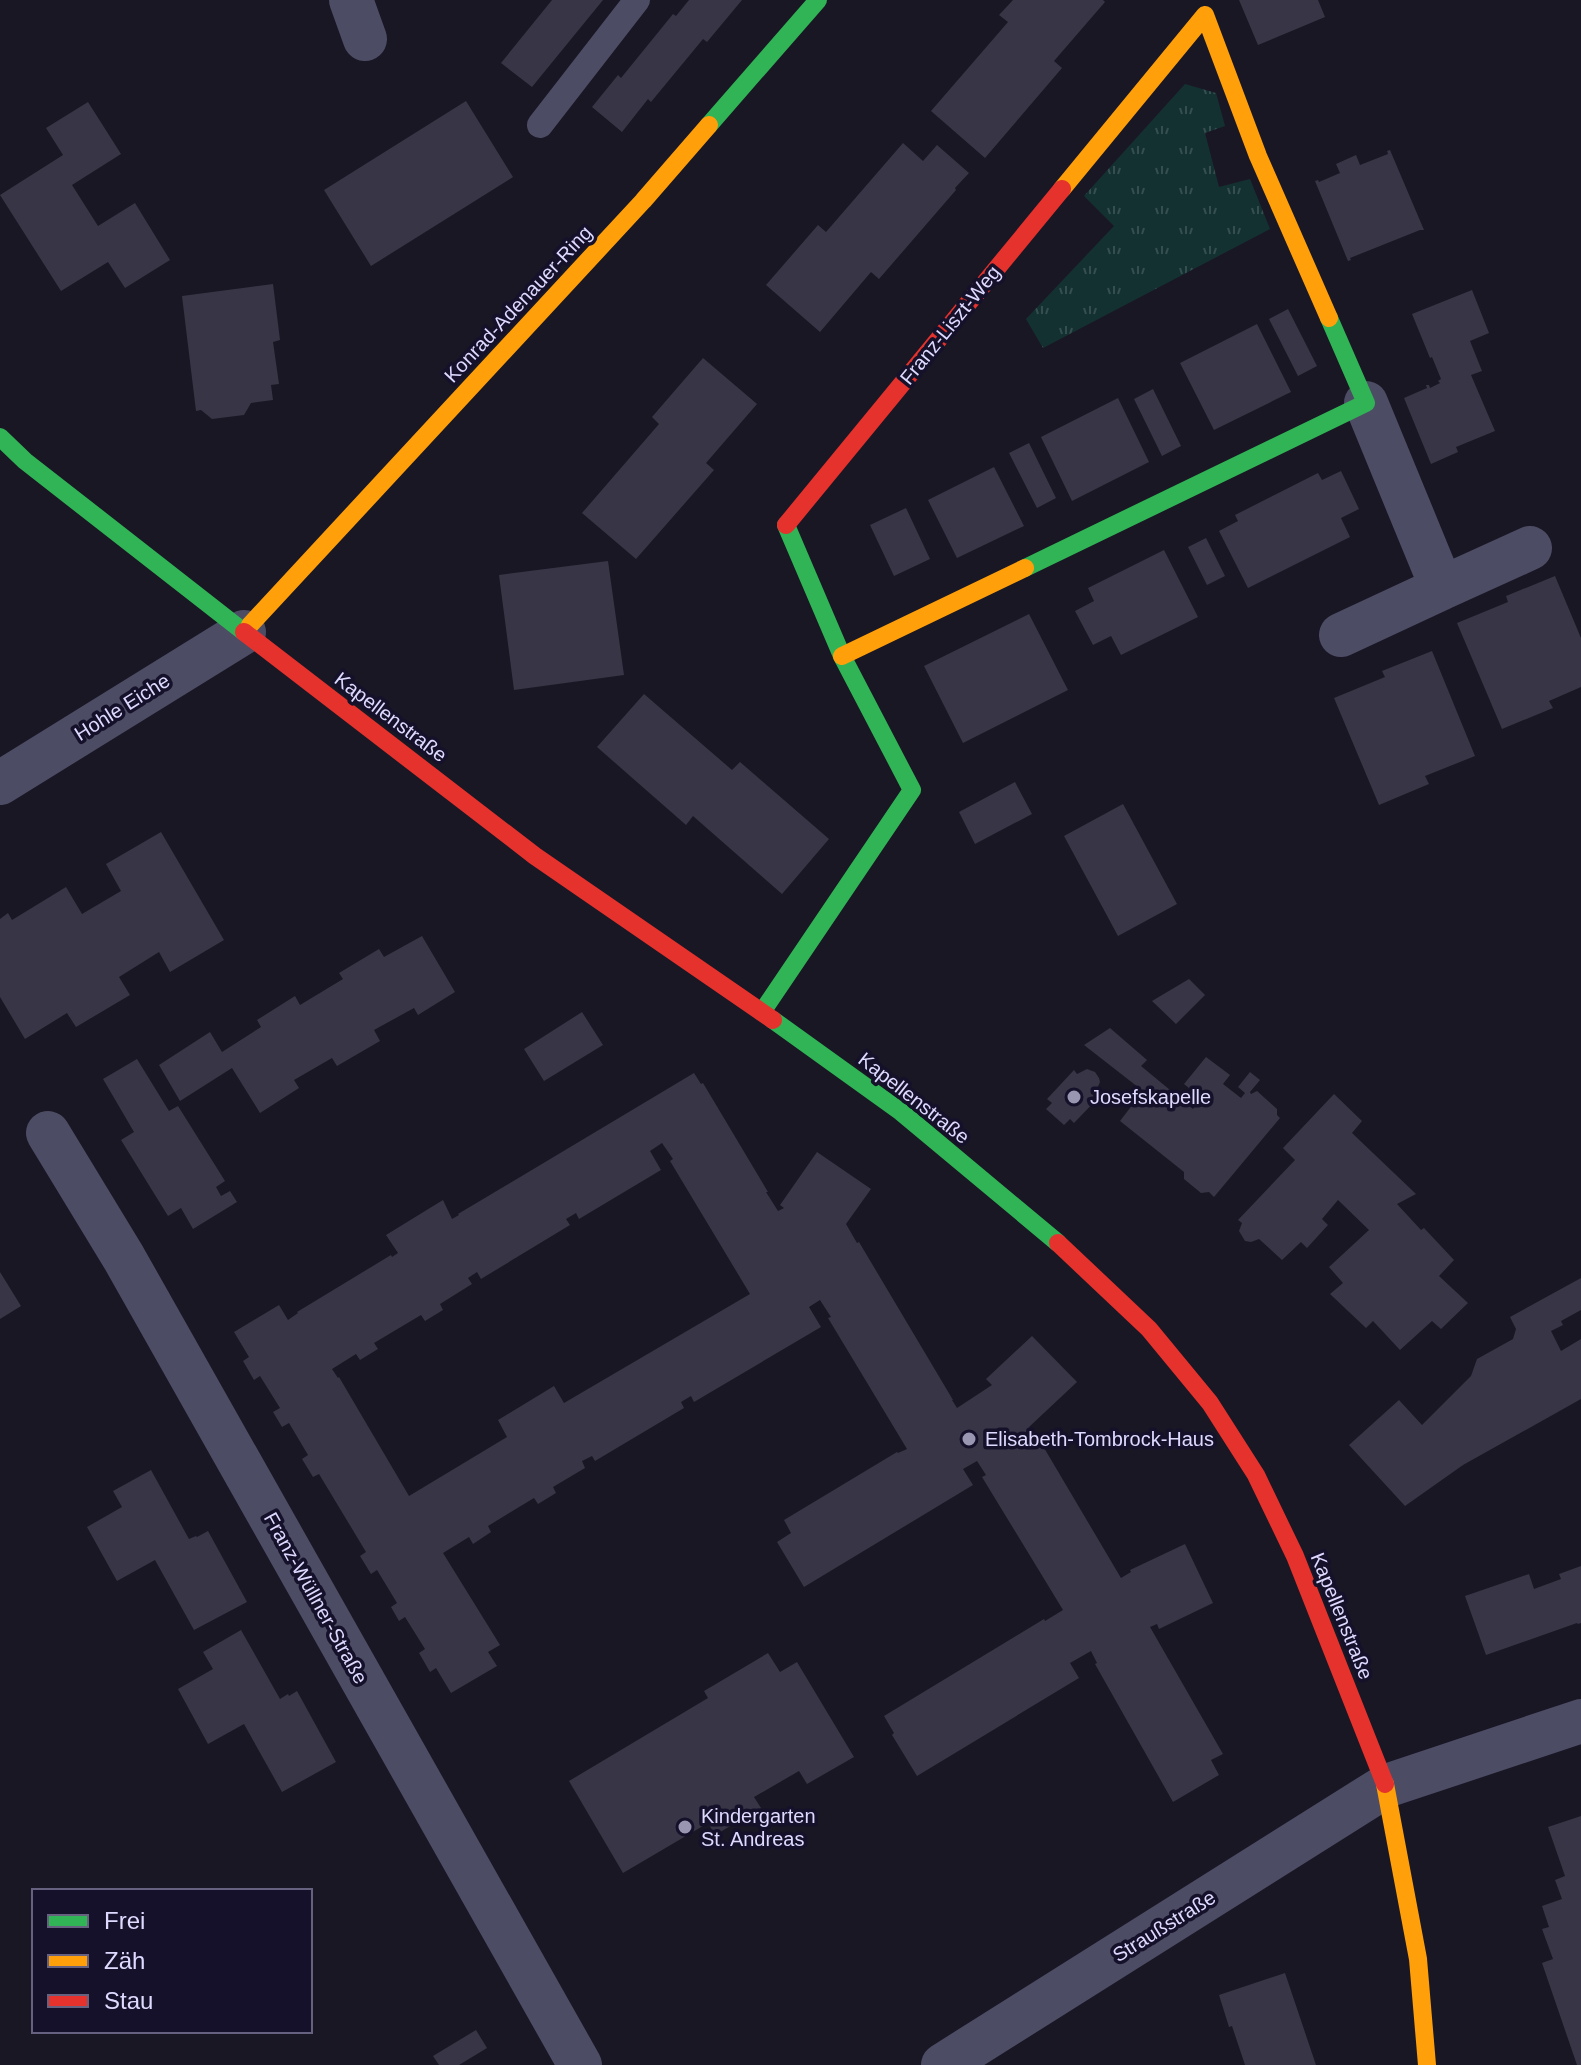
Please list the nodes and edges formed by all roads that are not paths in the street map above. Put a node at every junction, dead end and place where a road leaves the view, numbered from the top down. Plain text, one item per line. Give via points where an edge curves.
1 (637, 0) edge
2 (818, 0) edge
3 (1202, 7) edge
4 (540, 125) dead end
5 (1366, 403) junction
6 (0, 437) edge
7 (1530, 548) dead end
8 (1442, 588) junction
9 (244, 632) junction
10 (1341, 635) dead end
11 (842, 656) junction
12 (0, 783) edge
13 (762, 1012) junction
14 (48, 1133) dead end
15 (1581, 1721) edge
16 (1386, 1786) junction
17 (580, 2065) edge
18 (943, 2065) edge
19 (1427, 2065) edge

1 - 4 lane
2 - 9 main road, Konrad-Adenauer-Ring via 643,201
3 - 5 main road, Franz-Liszt-Weg via 1258,156
3 - 11 main road, Franz-Liszt-Weg via 785,526
5 - 8 street, Franz-Liszt-Weg
5 - 11 main road
6 - 9 main road, Kapellenstraße
7 - 8 street
8 - 10 street
9 - 12 street, Hohle Eiche
9 - 13 main road, Kapellenstraße via 535,856
11 - 13 main road, Franz-Liszt-Weg via 912,790
13 - 16 main road, Kapellenstraße via 901,1112 1048,1234 1149,1329 1210,1403 1256,1475 1295,1556
14 - 17 street, Franz-Wüllner-Straße via 124,1258
15 - 16 street, Straußstraße
16 - 18 street, Straußstraße
16 - 19 main road, Kapellenstraße via 1418,1959

